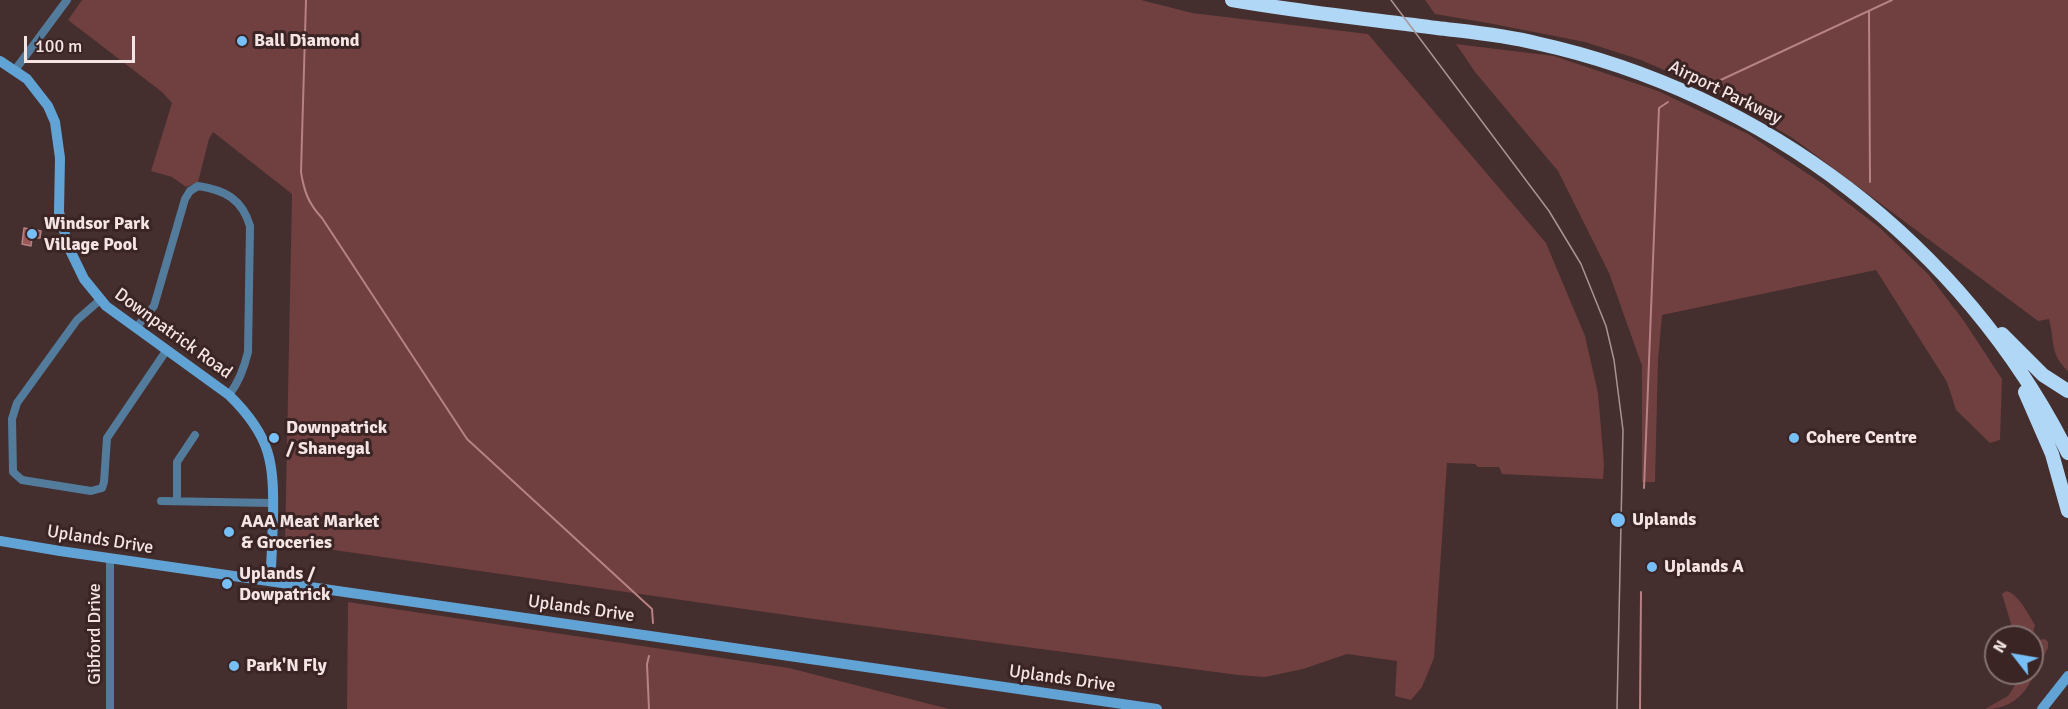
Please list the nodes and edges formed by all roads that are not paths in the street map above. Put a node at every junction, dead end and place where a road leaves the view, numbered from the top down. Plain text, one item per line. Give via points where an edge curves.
1 (67, 0) edge
2 (1233, 0) edge
3 (0, 61) edge
4 (15, 70) junction
5 (1951, 281) junction
6 (100, 300) junction
7 (1987, 326) junction
8 (136, 328) junction
9 (166, 351) junction
10 (2068, 391) edge
11 (229, 395) junction
12 (195, 435) dead end
13 (2068, 453) edge
14 (161, 501) dead end
15 (177, 501) junction
16 (273, 503) junction
17 (2068, 511) edge
18 (0, 541) edge
19 (110, 558) junction
20 (270, 580) junction
21 (2068, 676) edge
22 (110, 709) edge
23 (1157, 709) edge
24 (2042, 709) edge

1 - 4 street
2 - 5 highway, Airport Parkway via 1496,35 1588,55 1637,72 1733,114 1798,151 1885,218
3 - 4 main road, Downpatrick Road
4 - 6 main road, Downpatrick Road via 38,92 55,122 60,158 59,212 68,246
5 - 7 highway, Airport Parkway
5 - 10 highway via 2032,365
6 - 8 main road, Downpatrick Road
6 - 9 street via 77,320 17,403 12,419 12,462 13,472 22,480 91,491 102,488 107,438
7 - 13 highway, Airport Parkway via 2027,381
7 - 17 highway via 2016,374 2045,435
8 - 9 main road, Downpatrick Road
8 - 11 street via 154,306 184,199 198,186 222,191 244,211 250,226 248,352
9 - 11 main road, Downpatrick Road
11 - 16 main road, Downpatrick Road via 255,423 267,448
12 - 15 street via 177,462
14 - 15 street
15 - 16 street
16 - 20 main road, Downpatrick Road
18 - 19 main road, Uplands Drive
19 - 20 main road, Uplands Drive
19 - 22 street, Gibford Drive
20 - 23 main road, Uplands Drive
21 - 24 main road

